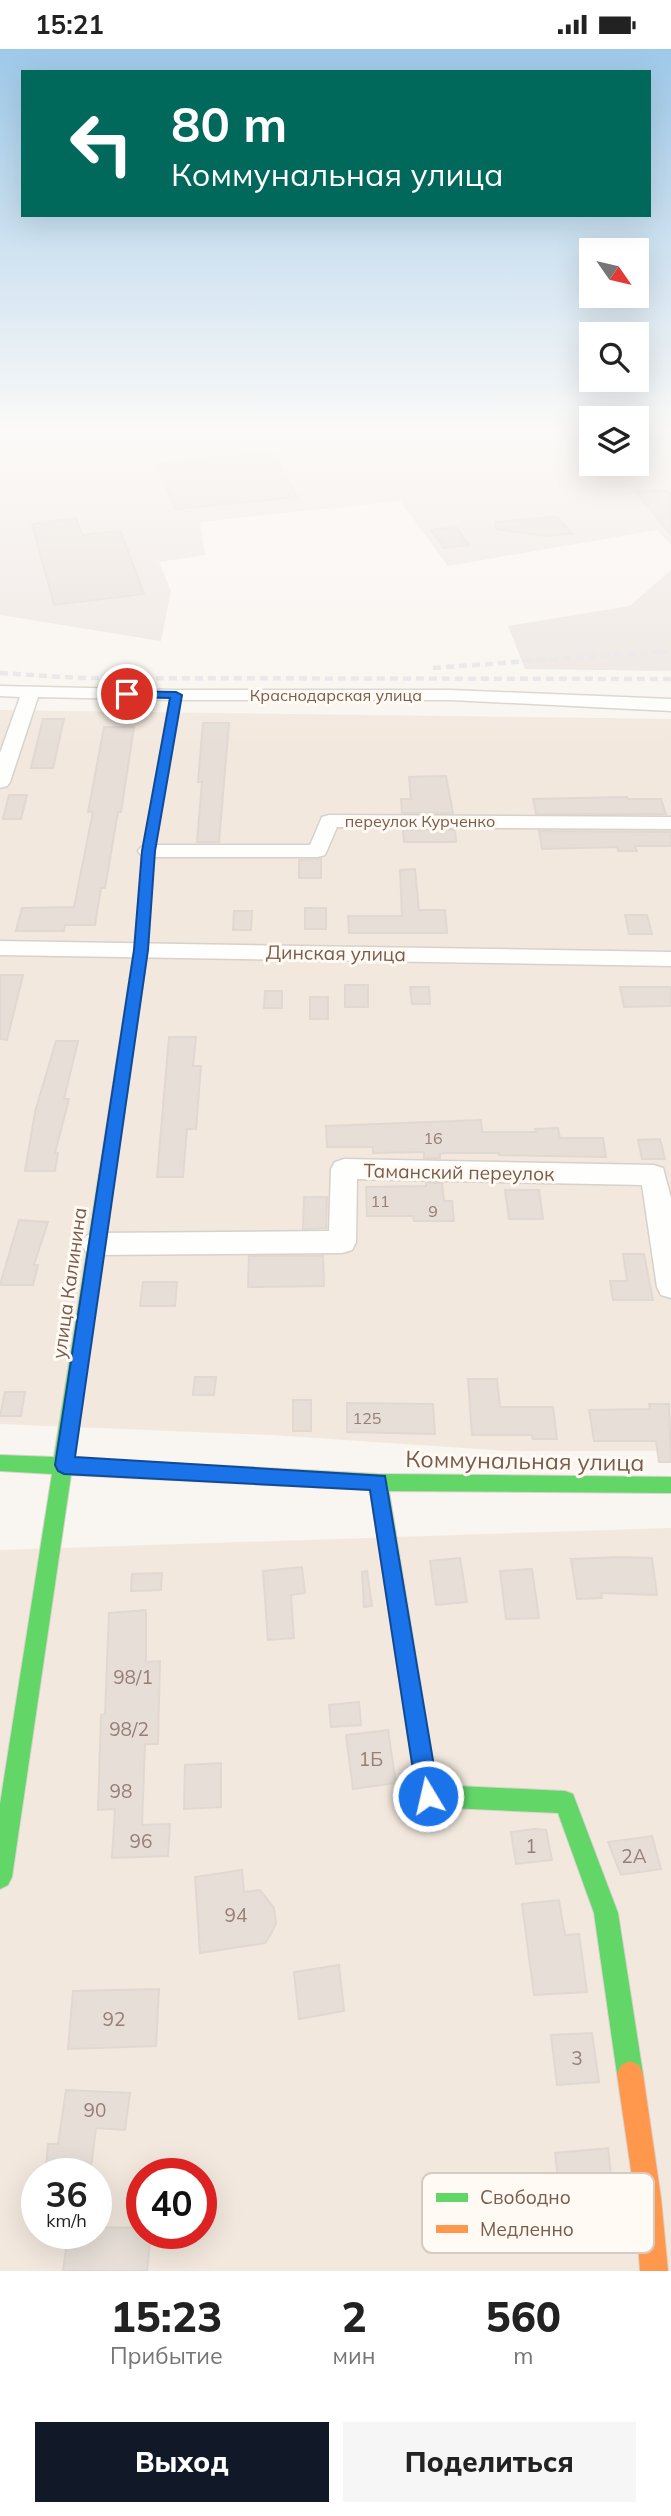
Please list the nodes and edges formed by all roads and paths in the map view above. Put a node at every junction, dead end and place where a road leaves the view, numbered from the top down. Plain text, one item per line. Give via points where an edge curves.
1 (0, 691) edge
2 (30, 693) junction
3 (176, 695) junction
4 (671, 705) edge
5 (0, 782) edge
6 (671, 823) edge
7 (149, 851) junction
8 (0, 947) edge
9 (141, 950) junction
10 (671, 959) edge
11 (96, 1244) junction
12 (671, 1287) edge
13 (0, 1463) edge
14 (64, 1465) junction
15 (378, 1482) junction
16 (671, 1485) edge
17 (0, 1877) edge
18 (644, 2173) edge
19 (653, 2253) edge
20 (654, 2271) edge

1 - 2 street, Краснодарская улица
2 - 3 street, Краснодарская улица
2 - 5 street
3 - 4 street, Краснодарская улица via 450,695
3 - 7 street, улица Калинина
6 - 7 street, переулок Курченко via 329,821 318,851
7 - 9 street, улица Калинина
8 - 9 street, Динская улица
9 - 10 street, Динская улица
9 - 11 street, улица Калинина
11 - 12 street, Таманский переулок via 342,1242 344,1170 654,1175
11 - 14 street, улица Калинина
13 - 14 street, Коммунальная улица
14 - 15 street, Коммунальная улица
14 - 17 street, улица Калинина
15 - 16 street, Коммунальная улица
15 - 18 street via 428,1796 565,1802 606,1913
19 - 20 street

